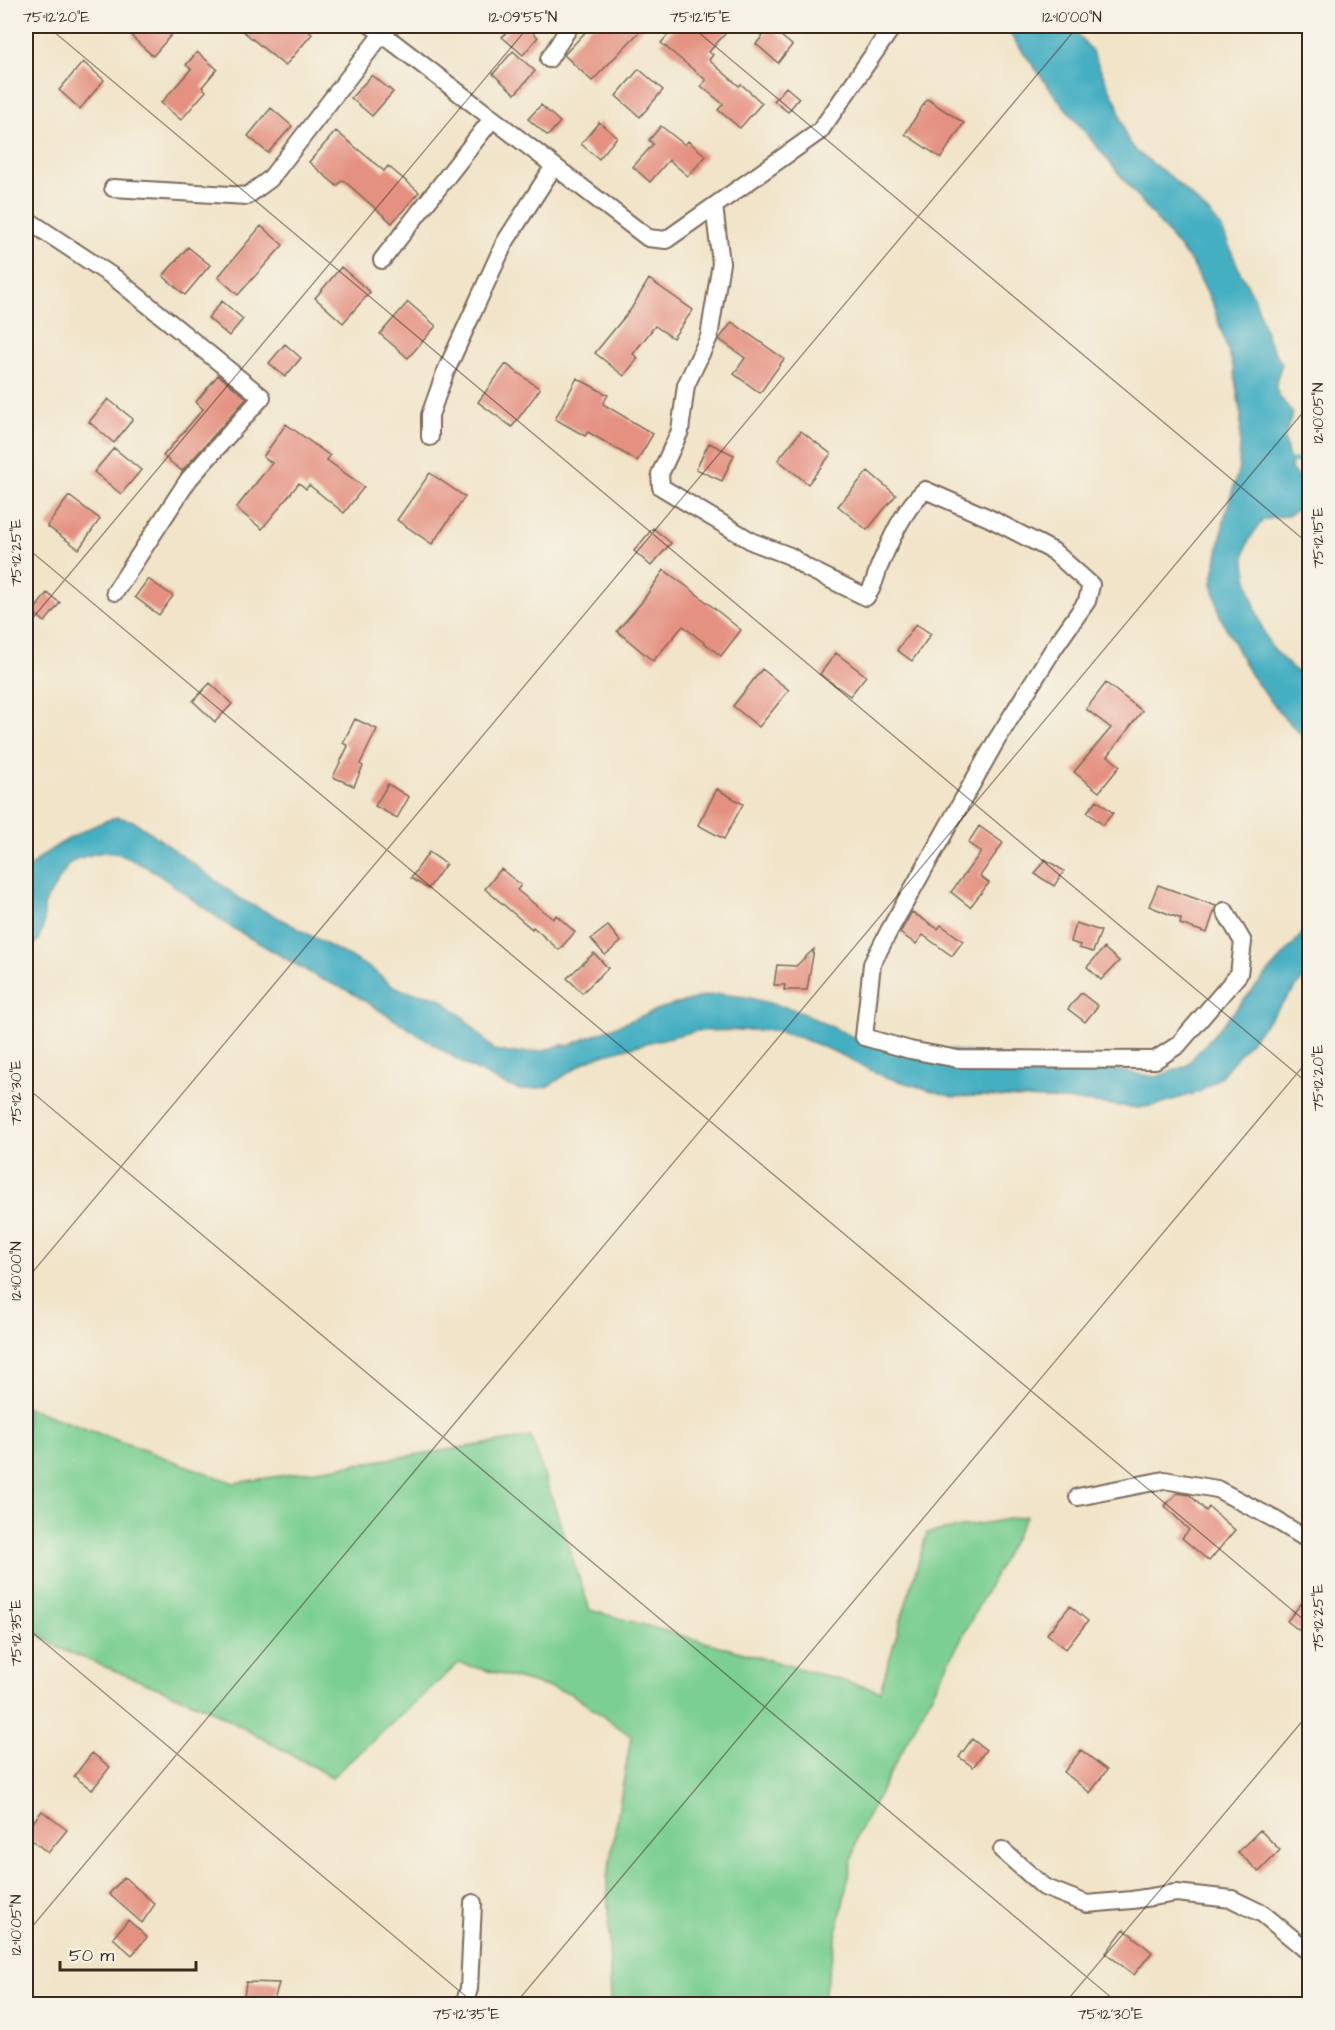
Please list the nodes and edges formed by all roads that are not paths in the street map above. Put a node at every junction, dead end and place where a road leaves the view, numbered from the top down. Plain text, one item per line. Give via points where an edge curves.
1 (570, 26) edge
2 (893, 26) edge
3 (377, 30) edge
4 (549, 59) dead end
5 (492, 118) junction
6 (554, 166) junction
7 (113, 188) dead end
8 (714, 206) junction
9 (26, 219) edge
10 (382, 260) dead end
11 (430, 437) dead end
12 (115, 592) dead end
13 (1225, 912) dead end
14 (1078, 1497) dead end
15 (1310, 1541) edge
16 (1002, 1850) dead end
17 (473, 1903) dead end
18 (1310, 1953) edge
19 (464, 2004) edge

1 - 4 street
2 - 8 street via 820,131
3 - 5 street
3 - 7 street via 270,178 247,196
5 - 6 street
5 - 10 street
6 - 8 street via 648,238 666,240
6 - 11 street via 505,243 441,384 430,415
8 - 13 street via 721,263 709,337 686,385 680,430 660,474 661,487 753,542 790,556 866,597 873,589 898,527 912,502 925,490 1053,551 1091,585 1087,601 996,741 888,931 872,964 864,1037 958,1059 1155,1060 1178,1045 1239,974 1243,942
9 - 12 street via 115,278 262,397 189,479
14 - 15 street via 1164,1480 1217,1490
16 - 18 street via 1044,1887 1087,1904 1176,1893 1232,1899 1263,1914
17 - 19 street via 469,1989

